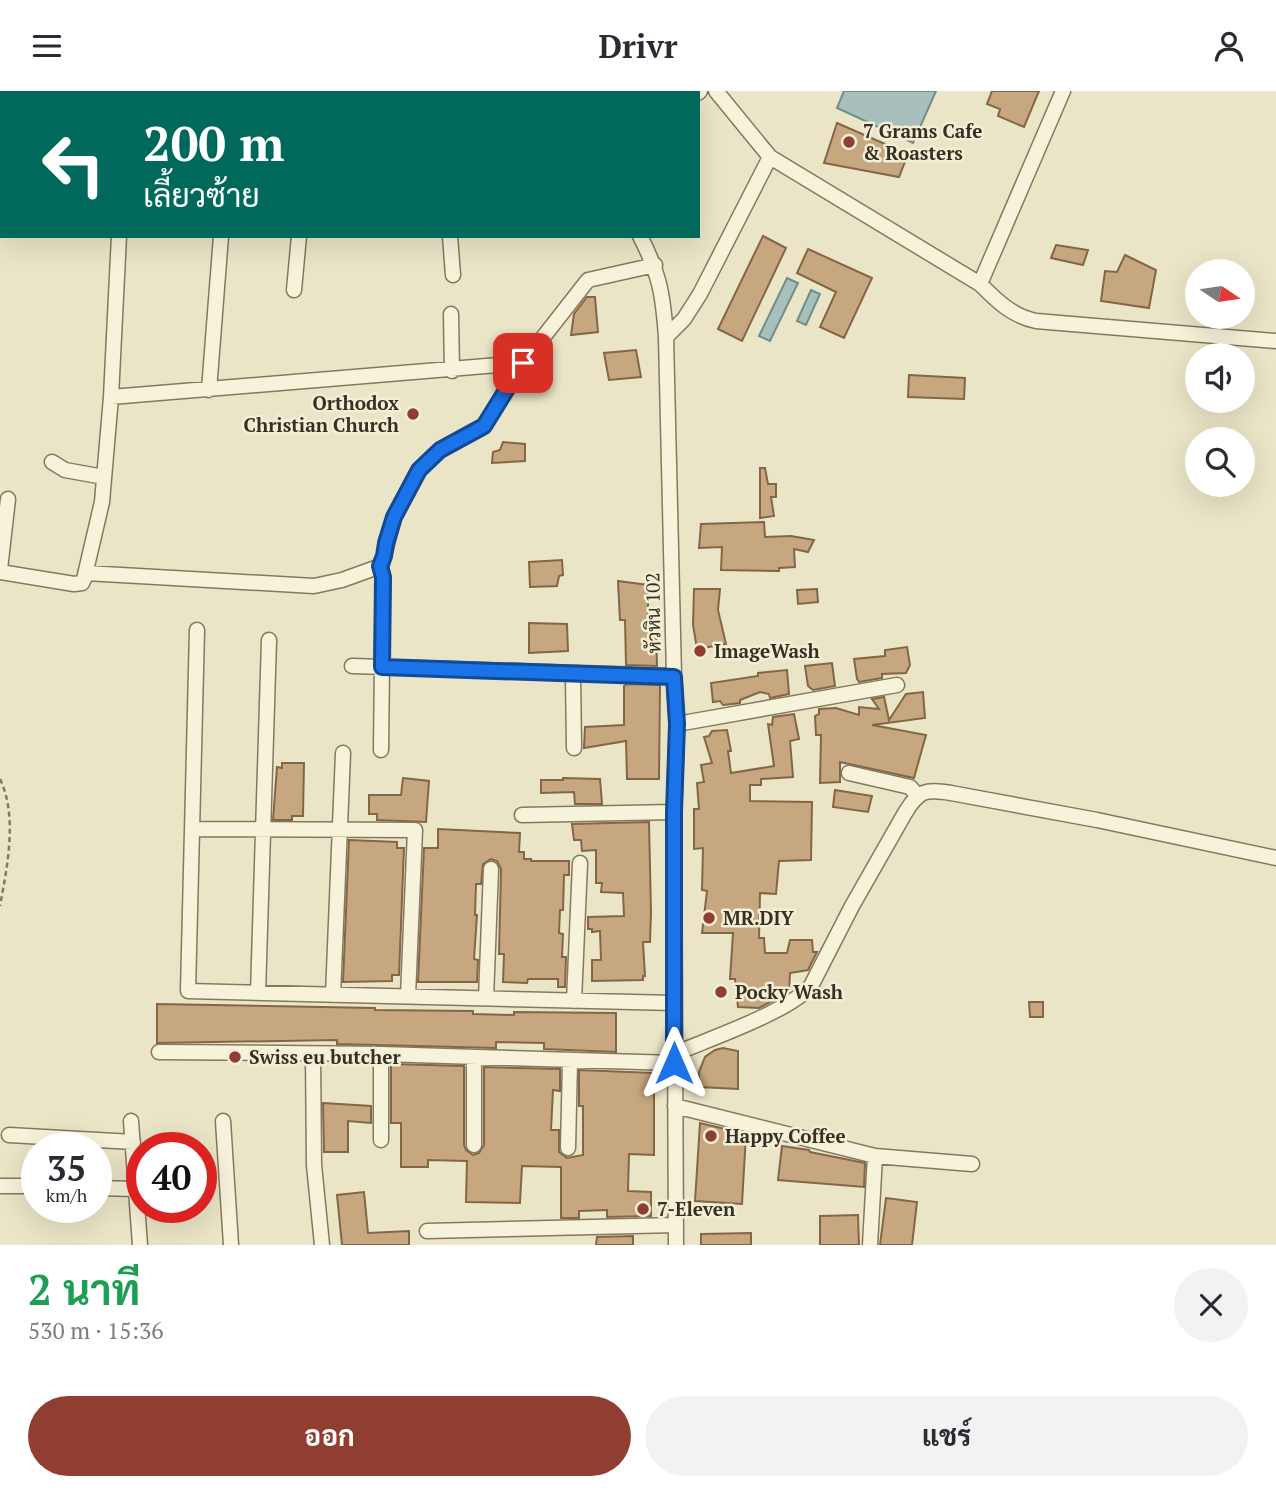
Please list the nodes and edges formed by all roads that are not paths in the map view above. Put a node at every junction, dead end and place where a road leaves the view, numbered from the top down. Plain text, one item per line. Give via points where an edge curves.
1 (716, 91) edge
2 (1063, 91) edge
3 (770, 156) junction
4 (119, 238) edge
5 (221, 238) edge
6 (299, 238) edge
7 (450, 238) edge
8 (641, 238) edge
9 (655, 265) junction
10 (453, 275) dead end
11 (980, 284) junction
12 (294, 290) dead end
13 (451, 314) dead end
14 (666, 337) junction
15 (1276, 341) edge
16 (523, 363) junction
17 (452, 370) junction
18 (209, 390) junction
19 (111, 397) junction
20 (52, 462) dead end
21 (104, 477) junction
22 (8, 499) dead end
23 (380, 566) junction
24 (0, 570) edge
25 (86, 573) junction
26 (197, 630) dead end
27 (269, 640) dead end
28 (352, 666) dead end
29 (382, 667) junction
30 (573, 675) junction
31 (674, 677) junction
32 (897, 685) dead end
33 (677, 724) junction
34 (574, 748) dead end
35 (381, 750) dead end
36 (344, 753) dead end
37 (849, 773) dead end
38 (918, 796) junction
39 (674, 812) junction
40 (522, 815) dead end
41 (192, 829) junction
42 (263, 829) junction
43 (340, 830) junction
44 (1276, 858) edge
45 (580, 863) dead end
46 (491, 869) dead end
47 (258, 993) junction
48 (333, 995) junction
49 (408, 996) junction
50 (486, 999) junction
51 (575, 1001) junction
52 (674, 1003) junction
53 (159, 1052) dead end
54 (313, 1054) junction
55 (381, 1054) junction
56 (474, 1057) junction
57 (674, 1058) junction
58 (570, 1061) junction
59 (676, 1106) junction
60 (131, 1121) dead end
61 (223, 1121) dead end
62 (132, 1132) edge
63 (9, 1135) dead end
64 (382, 1140) dead end
65 (126, 1142) edge
66 (474, 1145) dead end
67 (568, 1148) dead end
68 (875, 1156) junction
69 (972, 1164) dead end
70 (0, 1186) edge
71 (21, 1187) edge
72 (138, 1223) edge
73 (676, 1225) junction
74 (427, 1231) dead end
75 (139, 1245) edge
76 (231, 1245) edge
77 (322, 1245) edge
78 (677, 1245) edge
79 (870, 1245) edge

1 - 3 street
2 - 11 street
3 - 11 street
3 - 14 street via 700,294
4 - 19 street
5 - 18 street
6 - 12 street
7 - 10 street
8 - 9 street, หัวหิน 102
9 - 14 street, หัวหิน 102
9 - 16 street via 588,280
11 - 15 street via 1005,308 1036,321
13 - 17 street
14 - 31 street, หัวหิน 102
16 - 17 street
16 - 23 street via 484,426 440,450 419,470 394,517
17 - 18 street
18 - 19 street
19 - 21 street
20 - 21 street via 65,470
21 - 25 street
22 - 24 street
23 - 25 street via 314,586
23 - 29 street
24 - 25 street via 74,585 82,583
26 - 41 street
27 - 42 street
28 - 29 street
29 - 30 street
29 - 35 street
30 - 31 street
30 - 34 street
31 - 33 street, หัวหิน 102
32 - 33 street
33 - 39 street, หัวหิน 102
36 - 43 street
37 - 38 street via 910,787
38 - 44 street via 929,790 951,793
38 - 57 street via 806,992
39 - 40 street
39 - 52 street, หัวหิน 102
41 - 42 street
41 - 47 street via 188,991
42 - 43 street
42 - 47 street
43 - 48 street
43 - 49 street via 415,830
45 - 51 street
46 - 50 street
47 - 48 street
48 - 49 street
49 - 50 street
50 - 51 street
51 - 52 street
52 - 57 street, หัวหิน 102
53 - 54 street
54 - 55 street
54 - 77 street via 314,1165
55 - 56 street
55 - 64 street
56 - 58 street
56 - 66 street
57 - 58 street
57 - 59 street, หัวหิน 102
58 - 67 street
59 - 68 street
59 - 73 street, หัวหิน 102
60 - 62 street
61 - 76 street
63 - 65 street
68 - 69 street
68 - 79 street
70 - 71 street
72 - 75 street
73 - 74 street
73 - 78 street, หัวหิน 102

